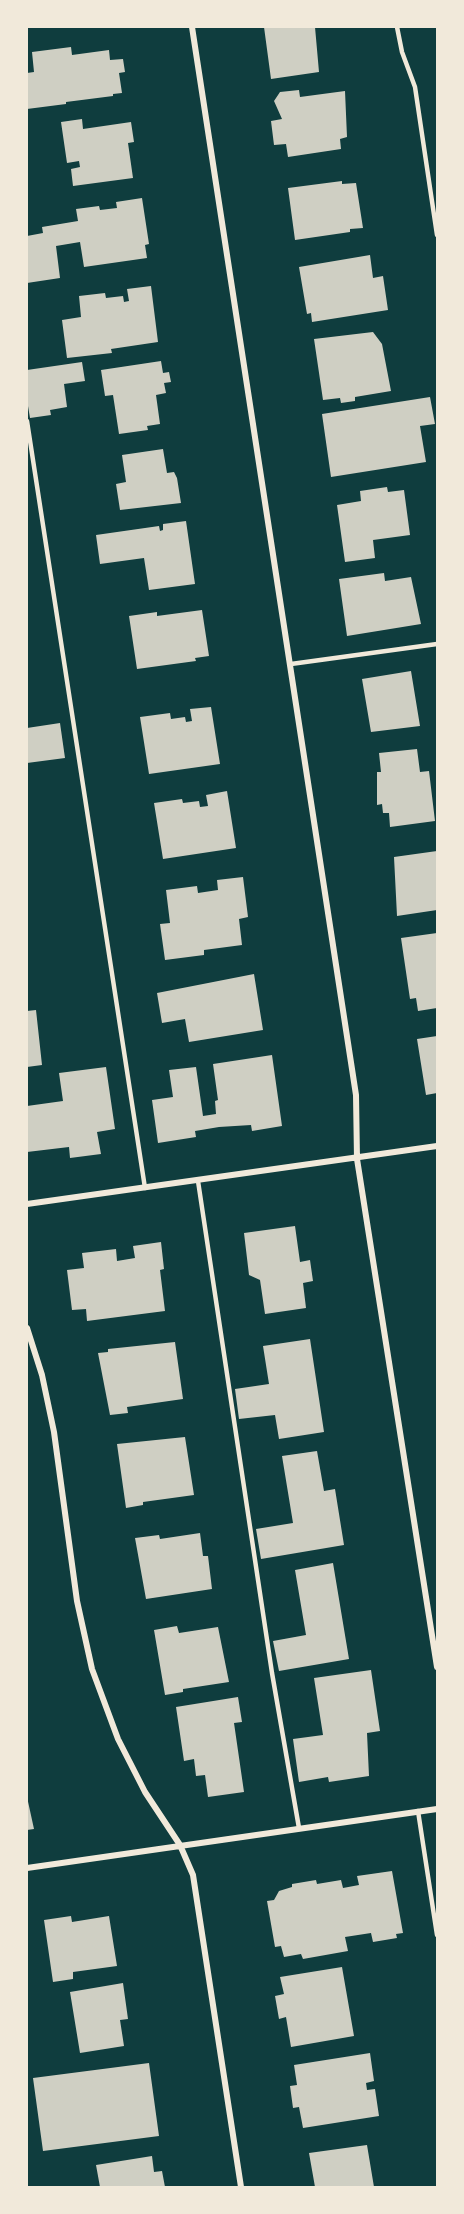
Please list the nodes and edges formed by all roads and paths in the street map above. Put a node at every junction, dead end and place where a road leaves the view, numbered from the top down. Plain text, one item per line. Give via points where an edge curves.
1 (192, 27) edge
2 (397, 27) edge
3 (437, 235) edge
4 (27, 421) edge
5 (437, 644) edge
6 (291, 664) junction
7 (437, 1146) edge
8 (357, 1159) junction
9 (198, 1181) junction
10 (145, 1188) junction
11 (27, 1204) edge
12 (27, 1328) edge
13 (437, 1667) edge
14 (437, 1809) edge
15 (418, 1811) junction
16 (299, 1828) junction
17 (180, 1845) junction
18 (27, 1868) edge
19 (437, 1935) edge
20 (242, 2187) edge

1 - 6 street
2 - 3 lane via 415,87
4 - 10 lane
5 - 6 lane
6 - 8 street via 356,1095
7 - 8 street
8 - 9 street
8 - 13 street
9 - 10 street
9 - 16 lane
10 - 11 street
12 - 17 street via 54,1432 77,1601 92,1669 118,1738 145,1792
14 - 15 street
15 - 16 street
15 - 19 lane
16 - 17 street
17 - 18 street
17 - 20 street via 193,1875

